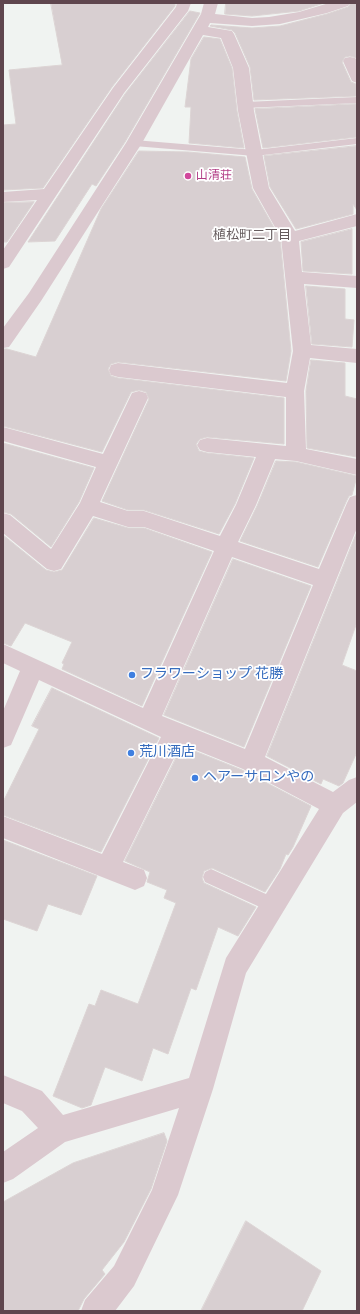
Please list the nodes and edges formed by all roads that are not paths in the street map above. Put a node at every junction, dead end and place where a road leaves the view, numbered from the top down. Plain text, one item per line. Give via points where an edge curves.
1 (184, 3) edge
2 (211, 3) edge
3 (343, 3) edge
4 (202, 24) junction
5 (350, 61) dead end
6 (357, 78) edge
7 (357, 100) edge
8 (245, 105) junction
9 (357, 141) edge
10 (134, 143) junction
11 (255, 153) junction
12 (48, 194) junction
13 (3, 196) edge
14 (357, 220) edge
15 (290, 238) junction
16 (3, 263) edge
17 (294, 277) junction
18 (357, 282) edge
19 (3, 342) edge
20 (302, 351) junction
21 (357, 356) edge
22 (118, 370) dead end
23 (296, 391) junction
24 (139, 398) dead end
25 (3, 434) edge
26 (207, 445) dead end
27 (268, 452) junction
28 (296, 454) junction
29 (108, 463) junction
30 (357, 467) edge
31 (357, 503) edge
32 (88, 506) junction
33 (3, 521) edge
34 (226, 546) junction
35 (325, 580) junction
36 (3, 653) edge
37 (33, 667) junction
38 (148, 721) junction
39 (175, 732) junction
40 (3, 738) edge
41 (251, 762) junction
42 (357, 788) edge
43 (335, 805) junction
44 (3, 827) edge
45 (108, 867) junction
46 (211, 877) dead end
47 (136, 878) dead end
48 (273, 905) junction
49 (3, 1089) edge
50 (199, 1089) junction
51 (58, 1130) junction
52 (3, 1169) edge
53 (96, 1311) edge

1 - 12 street via 183,8 118,92
2 - 4 street
3 - 4 street via 283,20
4 - 8 street via 227,34 241,68
4 - 10 street
5 - 6 street
7 - 8 lane
8 - 11 street
9 - 11 lane
10 - 11 lane
10 - 19 street
11 - 15 street via 261,188
12 - 13 street
12 - 16 street
14 - 15 street
15 - 17 street
17 - 18 street
17 - 20 street
20 - 21 street
20 - 23 street
22 - 23 street
23 - 28 street
24 - 29 street
25 - 29 street
26 - 27 street
27 - 28 street
27 - 34 street
28 - 30 street
29 - 32 street
31 - 35 street
32 - 33 street via 54,563
32 - 34 street via 128,519 144,519
34 - 35 street
34 - 38 street
35 - 41 street
36 - 37 street
37 - 38 street
37 - 40 street
38 - 39 street
39 - 41 street
39 - 45 street
41 - 43 street
42 - 43 street
43 - 48 street
44 - 45 street
45 - 47 street
46 - 48 lane
48 - 50 street via 235,967
49 - 51 street via 32,1101
50 - 51 street
50 - 53 street via 164,1195 124,1276
51 - 52 street

